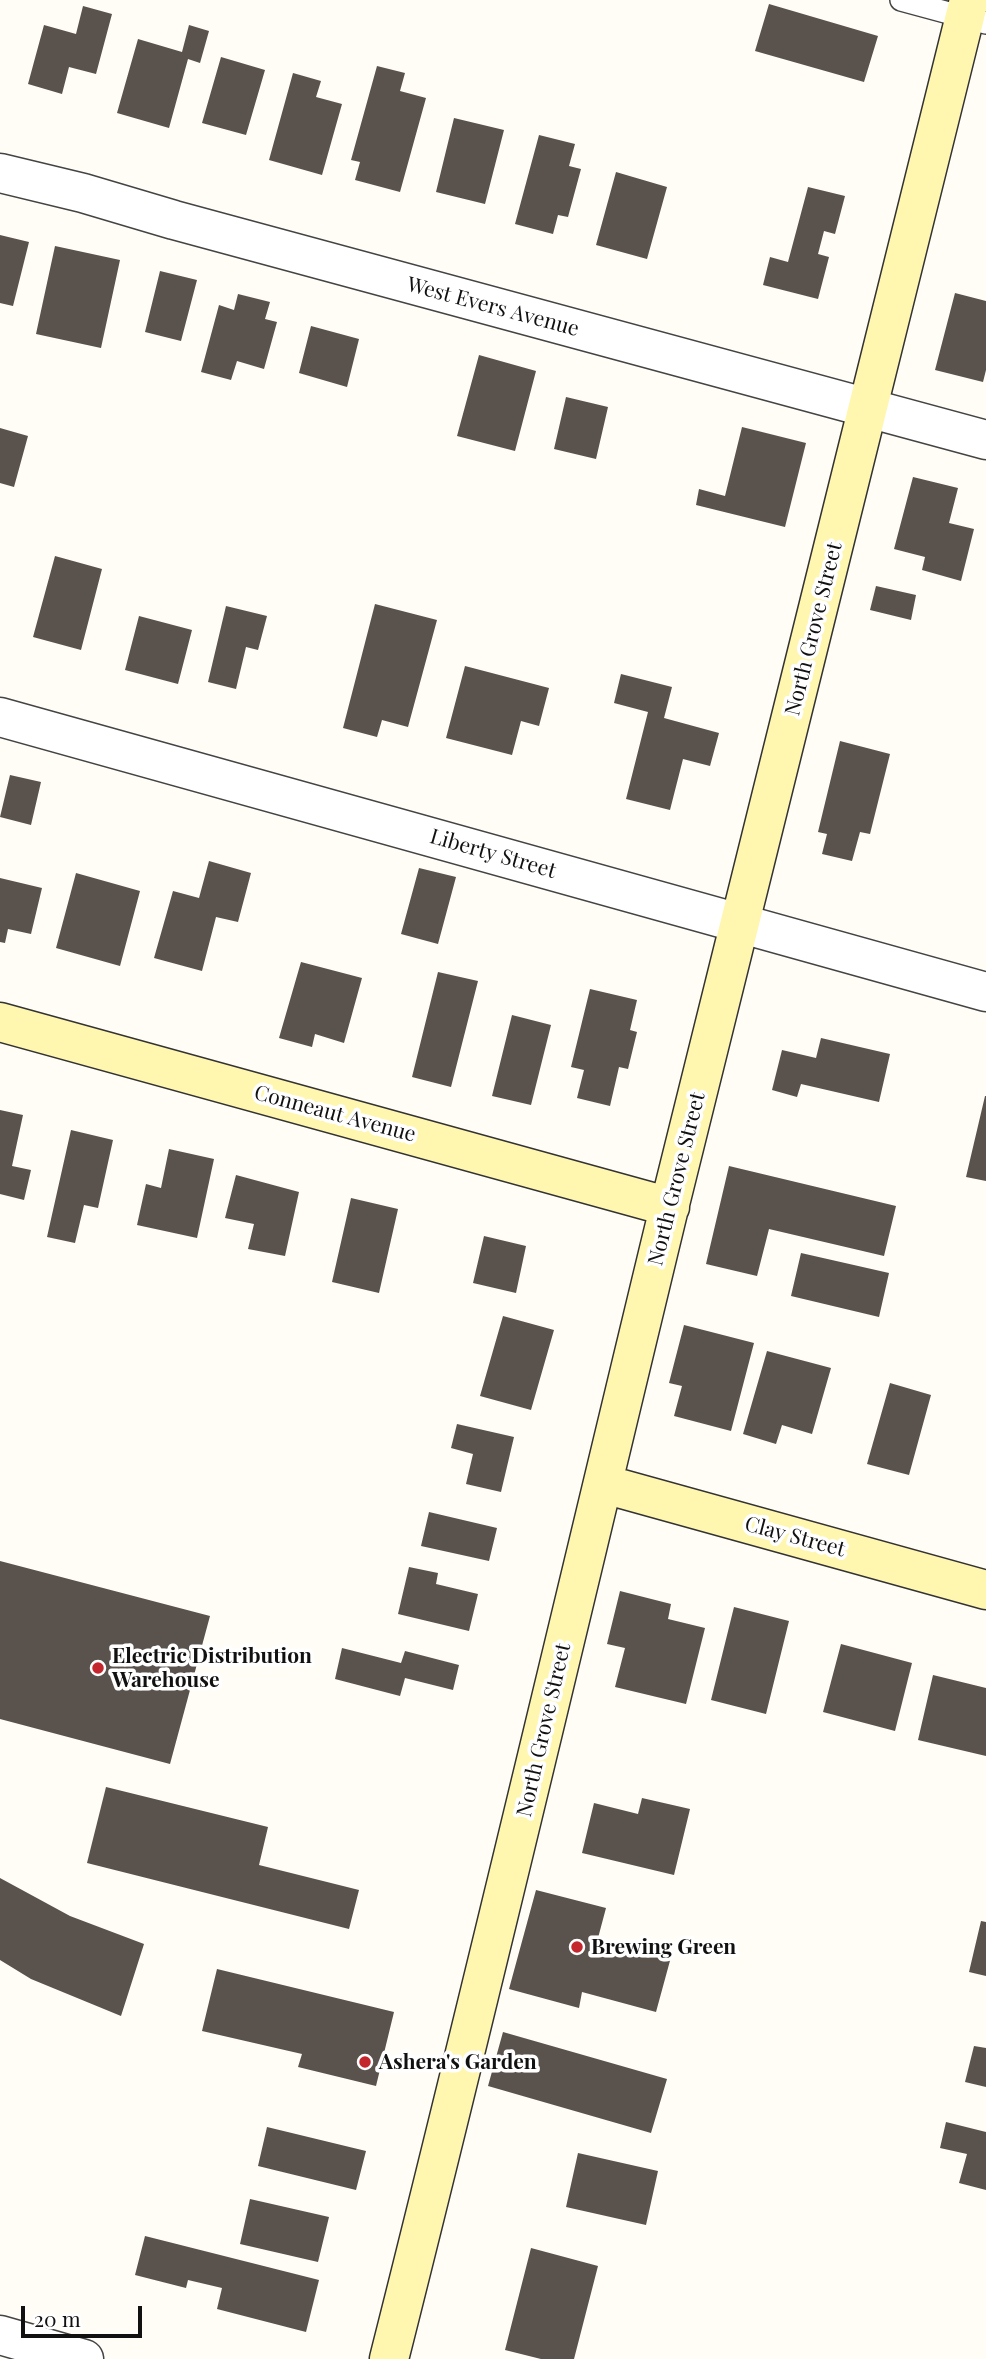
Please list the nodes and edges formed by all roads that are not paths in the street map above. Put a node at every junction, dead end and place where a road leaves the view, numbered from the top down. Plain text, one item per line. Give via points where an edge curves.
1 (901, 0) edge
2 (974, 13) edge
3 (0, 173) edge
4 (870, 409) junction
5 (986, 440) edge
6 (0, 717) edge
7 (741, 922) junction
8 (986, 992) edge
9 (0, 1022) edge
10 (670, 1207) junction
11 (604, 1484) junction
12 (986, 1590) edge
13 (0, 2335) edge
14 (84, 2359) edge
15 (389, 2359) edge

1 - 2 lane
2 - 4 street, North Grove Street
3 - 4 street, West Evers Avenue
4 - 5 street, West Evers Avenue
4 - 7 street, North Grove Street
6 - 7 street, Liberty Street
7 - 8 street, Liberty Street
7 - 10 street, North Grove Street
9 - 10 street, Conneaut Avenue
10 - 11 street, North Grove Street
11 - 12 street, Clay Street
11 - 15 street, North Grove Street
13 - 14 street

